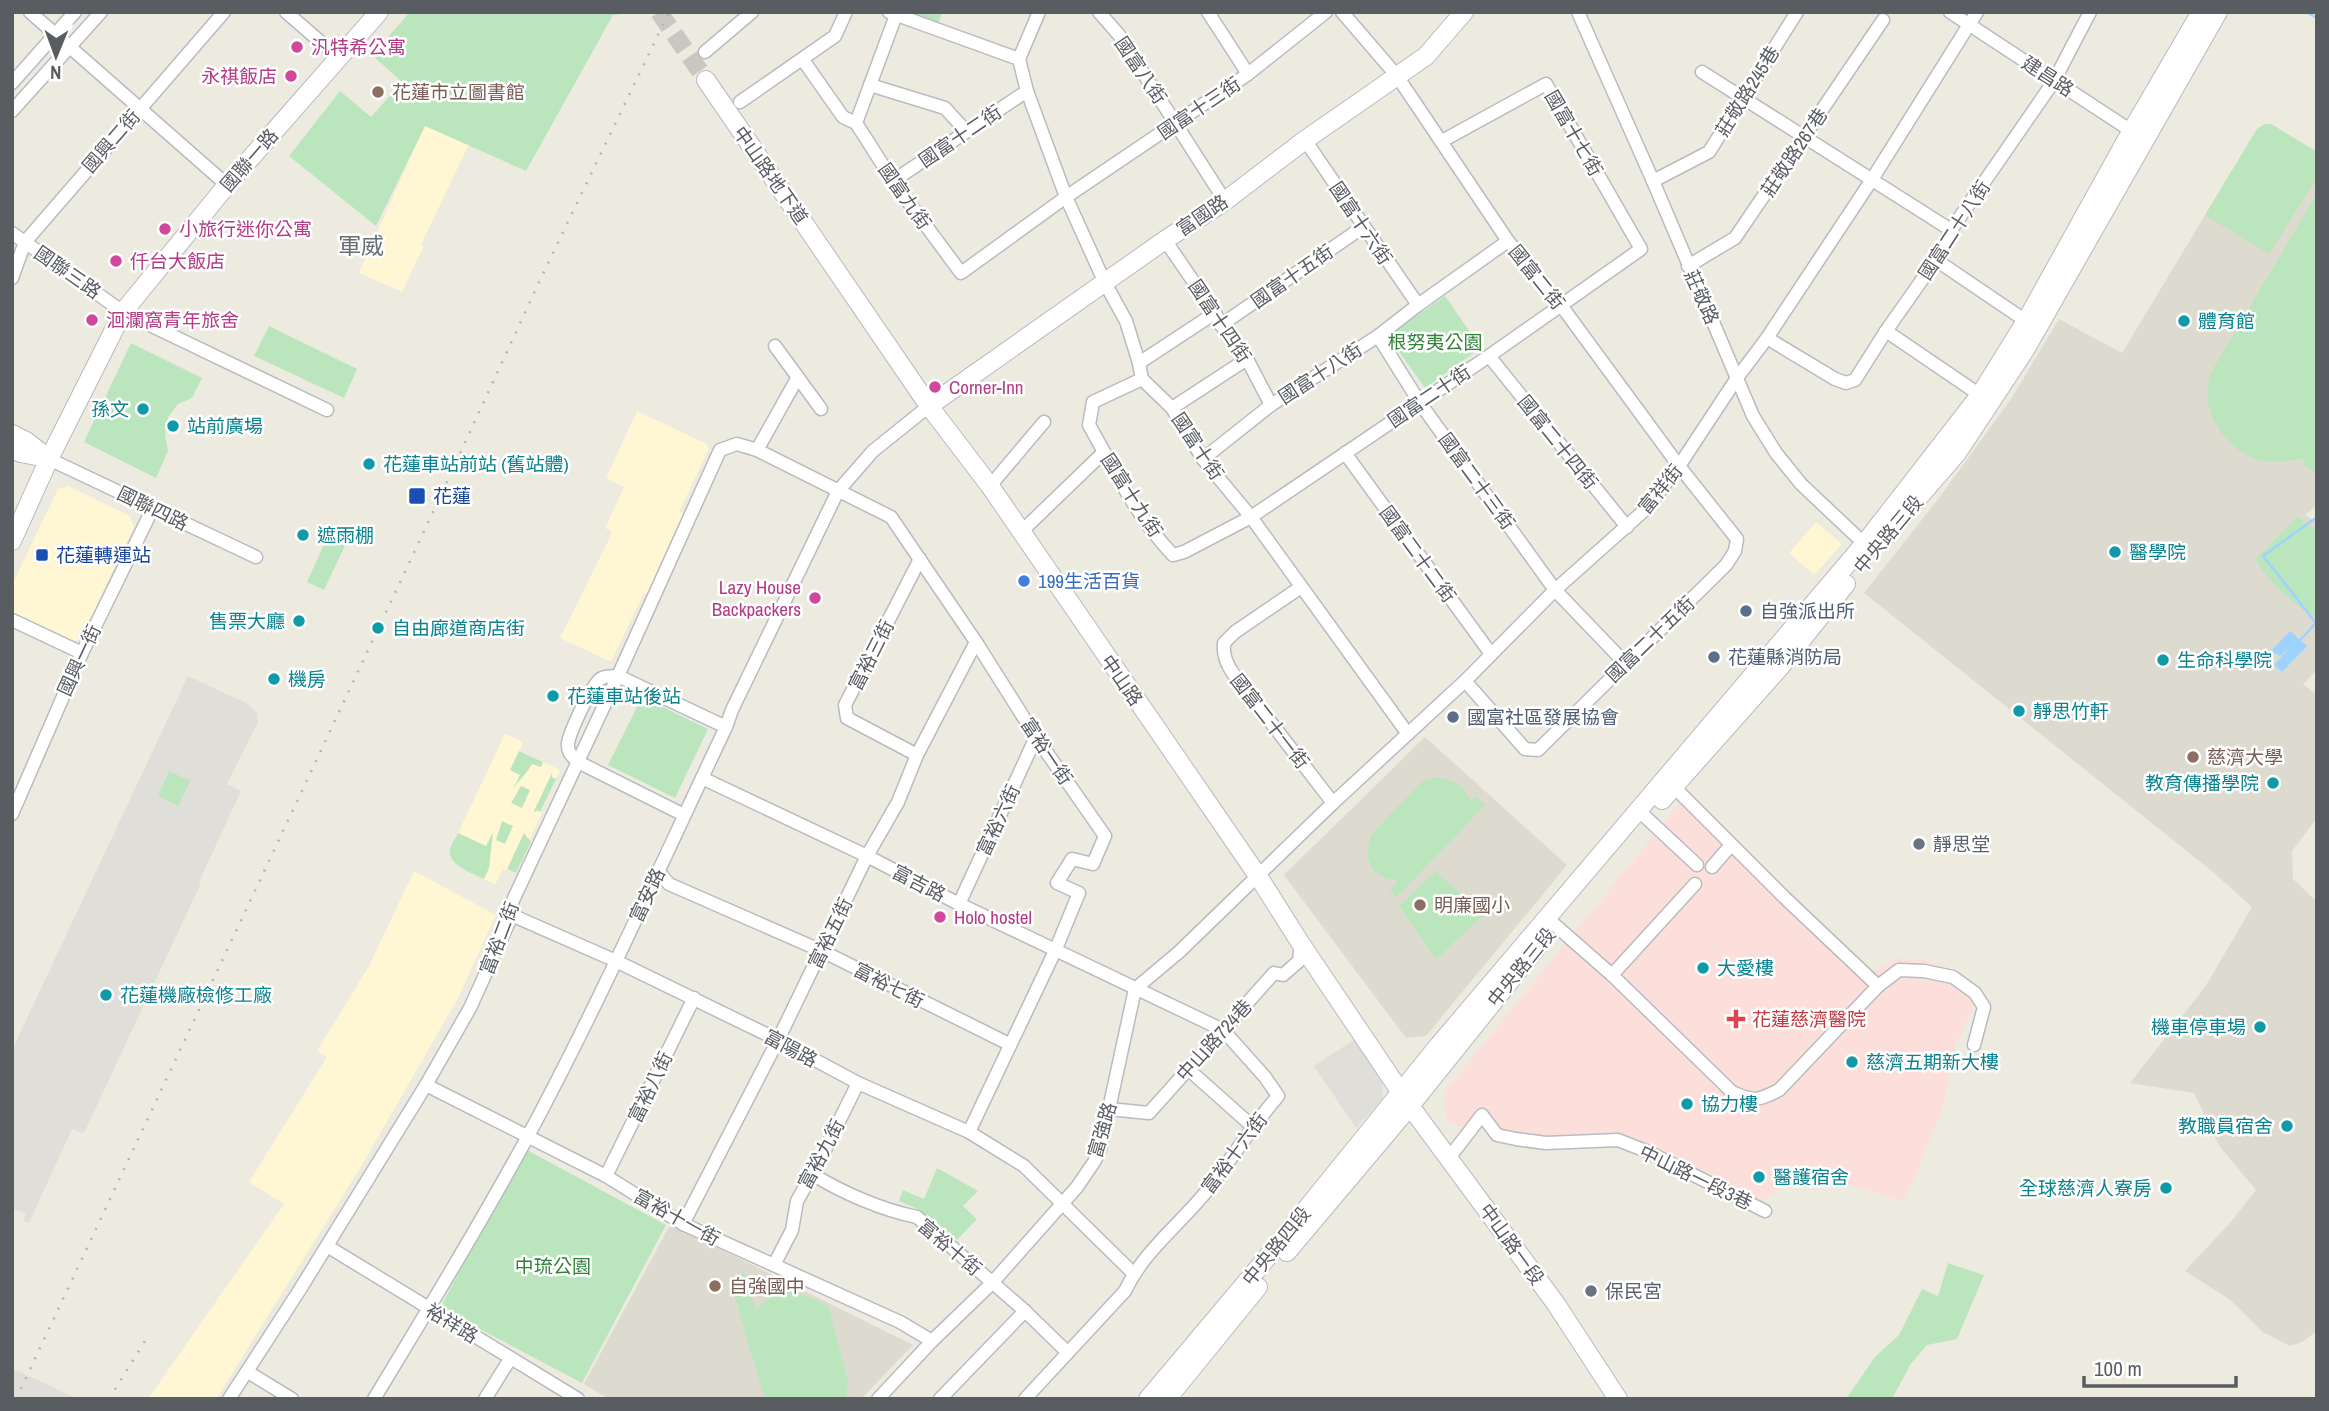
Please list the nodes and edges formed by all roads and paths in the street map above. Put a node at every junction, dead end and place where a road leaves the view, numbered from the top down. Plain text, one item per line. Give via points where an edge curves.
1 (30, 12) edge
2 (75, 12) edge
3 (101, 12) edge
4 (224, 12) edge
5 (286, 12) edge
6 (379, 12) edge
7 (752, 12) edge
8 (846, 12) edge
9 (1038, 12) edge
10 (1099, 12) edge
11 (1208, 12) edge
12 (1326, 12) edge
13 (1342, 12) edge
14 (1464, 12) edge
15 (1578, 12) edge
16 (1797, 12) edge
17 (1950, 12) edge
18 (1977, 12) edge
19 (2090, 12) edge
20 (2201, 12) edge
21 (2218, 12) edge
22 (892, 14) edge
23 (1883, 20) dead end
24 (1969, 25) junction
25 (56, 35) junction
26 (70, 47) junction
27 (705, 52) dead end
28 (339, 58) junction
29 (1019, 59) junction
30 (803, 60) junction
31 (1702, 72) dead end
32 (1248, 74) junction
33 (1397, 76) junction
34 (706, 80) tunnel mouth
35 (2054, 80) junction
36 (12, 83) edge
37 (870, 85) junction
38 (1027, 91) junction
39 (1743, 97) junction
40 (740, 102) dead end
41 (139, 108) junction
42 (12, 111) edge
43 (856, 122) junction
44 (1177, 124) junction
45 (965, 131) junction
46 (2138, 136) junction
47 (1805, 137) junction
48 (1305, 140) junction
49 (1442, 141) junction
50 (1871, 180) junction
51 (893, 181) junction
52 (1653, 181) junction
53 (227, 185) junction
54 (1066, 197) junction
55 (1225, 201) junction
56 (1363, 227) junction
57 (1951, 230) junction
58 (12, 233) edge
59 (1165, 240) junction
60 (24, 242) junction
61 (1508, 242) junction
62 (1641, 249) joint
63 (1937, 260) junction
64 (1688, 266) junction
65 (957, 268) joint
66 (837, 270) joint
67 (12, 278) edge
68 (1105, 284) junction
69 (1418, 304) junction
70 (1560, 304) junction
71 (123, 312) junction
72 (1218, 319) junction
73 (2026, 321) junction
74 (1886, 331) junction
75 (1378, 336) junction
76 (1767, 338) junction
77 (775, 346) dead end
78 (1489, 356) junction
79 (1247, 359) junction
80 (1139, 363) junction
81 (798, 377) junction
82 (1737, 378) junction
83 (1142, 379) junction
84 (1980, 395) junction
85 (1420, 403) junction
86 (1271, 405) junction
87 (929, 406) junction
88 (1172, 408) junction
89 (821, 409) dead end
90 (327, 410) dead end
91 (1044, 422) dead end
92 (12, 434) edge
93 (12, 449) edge
94 (720, 450) joint
95 (757, 450) junction
96 (1104, 452) junction
97 (1345, 453) junction
98 (50, 458) junction
99 (1203, 459) junction
100 (1679, 466) junction
101 (990, 486) junction
102 (838, 491) junction
103 (153, 508) junction
104 (1251, 517) junction
105 (1627, 527) junction
106 (1020, 533) junction
107 (1737, 539) joint
108 (12, 541) edge
109 (1868, 547) junction
110 (256, 557) dead end
111 (920, 559) junction
112 (1301, 587) junction
113 (1555, 590) junction
114 (12, 620) edge
115 (976, 642) junction
116 (82, 653) junction
117 (1491, 654) junction
118 (1625, 663) junction
119 (618, 676) junction
120 (1465, 681) junction
121 (726, 727) junction
122 (1408, 734) junction
123 (1036, 737) junction
124 (917, 755) junction
125 (578, 762) junction
126 (702, 778) junction
127 (1674, 787) junction
128 (17, 794) edge
129 (1333, 803) junction
130 (1642, 813) junction
131 (12, 814) edge
132 (684, 815) junction
133 (1731, 845) junction
134 (867, 856) junction
135 (1697, 864) dead end
136 (1712, 867) dead end
137 (658, 871) junction
138 (1258, 876) junction
139 (1695, 884) dead end
140 (959, 904) junction
141 (507, 913) junction
142 (1551, 921) junction
143 (1301, 944) junction
144 (822, 951) junction
145 (1055, 951) junction
146 (616, 961) junction
147 (1612, 975) junction
148 (1878, 986) junction
149 (1135, 989) junction
150 (694, 998) junction
151 (1223, 1030) junction
152 (778, 1040) junction
153 (1009, 1044) junction
154 (1974, 1045) dead end
155 (1188, 1069) junction
156 (858, 1083) junction
157 (426, 1085) junction
158 (1406, 1100) junction
159 (1109, 1109) junction
160 (1252, 1126) junction
161 (969, 1132) junction
162 (527, 1138) junction
163 (1448, 1158) junction
164 (813, 1174) junction
165 (606, 1176) junction
166 (1063, 1202) junction
167 (1765, 1211) dead end
168 (683, 1224) junction
169 (327, 1246) junction
170 (774, 1265) junction
171 (1133, 1273) junction
172 (992, 1283) junction
173 (428, 1309) junction
174 (1025, 1311) junction
175 (932, 1341) junction
176 (1067, 1352) junction
177 (510, 1359) junction
178 (248, 1372) junction
179 (229, 1399) edge
180 (292, 1399) edge
181 (373, 1399) edge
182 (485, 1399) edge
183 (578, 1399) edge
184 (878, 1399) edge
185 (940, 1399) edge
186 (1025, 1399) edge
187 (1148, 1399) edge
188 (1167, 1399) edge
189 (1618, 1399) edge

1 - 25 street
2 - 25 street
3 - 26 street
4 - 41 street, 國興二街
5 - 28 street
6 - 28 street, 國聯一路
7 - 27 street
8 - 30 street via 835,36
9 - 29 street
10 - 44 street, 國富八街
11 - 32 street
12 - 32 street, 國富十三街
13 - 33 street, 國富二街
14 - 33 street, 富國路 via 1426,55
15 - 52 street, 莊敬路
16 - 39 street, 莊敬路245巷
17 - 24 street, 建昌路
18 - 24 street, 富祥街
19 - 35 street, 國富二十八街
20 - 46 street, 中央路三段
21 - 46 street, 中央路三段
22 - 29 street
22 - 37 street
23 - 47 street, 莊敬路267巷
24 - 35 street, 建昌路
24 - 50 street, 富祥街
25 - 26 street
25 - 36 street
26 - 41 street
26 - 42 street
28 - 53 street, 國聯一路
29 - 38 street
30 - 40 street
30 - 43 street, 國富九街 via 843,117
31 - 39 street
32 - 44 street, 國富十三街
33 - 48 street, 富國路
33 - 49 street, 國富二街
34 - 66 street, 中山路地下道
35 - 46 street, 建昌路
35 - 57 street, 國富二十八街
37 - 43 street
37 - 45 street via 945,108
38 - 45 street, 國富十二街
38 - 54 street
39 - 47 street
39 - 52 street, 莊敬路245巷 via 1709,152
41 - 53 street
41 - 60 street, 國興二街
43 - 51 street, 國富九街
44 - 54 street, 國富十三街
44 - 55 street, 國富八街
45 - 51 street, 國富十二街
46 - 73 street, 中央路三段
46 - 109 street, 中央路三段 via 2025,350 1992,401 1957,453
47 - 50 street
47 - 64 street, 莊敬路267巷 via 1735,238
48 - 55 street, 富國路
48 - 56 street, 國富十六街
49 - 61 street, 國富二街
49 - 62 street, 國富十七街 via 1546,84
50 - 57 street
50 - 76 street, 富祥街
51 - 65 street, 國富九街
52 - 64 street, 莊敬路
53 - 71 street, 國聯一路
54 - 65 street, 國富十三街 via 961,273
54 - 68 street
55 - 59 street, 富國路
56 - 69 street, 國富十六街
56 - 72 street, 國富十五街
57 - 63 street, 國富二十八街
58 - 60 street, 國聯三路
59 - 68 street, 富國路
59 - 72 street, 國富十四街
60 - 67 street, 國興二街
60 - 71 street, 國聯三路
61 - 69 street, 國富十八街
61 - 70 street, 國富二街
62 - 70 street, 國富二十街
63 - 73 street
63 - 74 street, 國富二十八街
64 - 82 street, 莊敬路
66 - 87 street, 中山路
68 - 80 street via 1126,321
68 - 87 street, 富國路
69 - 75 street, 國富十八街
70 - 78 street, 國富二十街
70 - 100 street, 國富二街
71 - 90 street
71 - 98 street, 國聯一路
72 - 79 street, 國富十四街
72 - 80 street, 國富十五街
73 - 84 street, 中央路三段
74 - 76 street, 國富二十八街 via 1855,380 1846,383
74 - 84 street
75 - 85 street, 國富二十三街
75 - 86 street, 國富十八街
76 - 82 street, 富祥街
77 - 81 street
78 - 85 street, 國富二十街
78 - 105 street, 國富二十四街
79 - 86 street, 國富十四街
79 - 88 street
80 - 83 street
81 - 89 street
81 - 95 street
82 - 100 street, 富祥街
82 - 109 street, 莊敬路 via 1776,453 1801,484
83 - 88 street, 國富十街
83 - 96 street, 國富十九街 via 1093,402 1088,425
84 - 109 street, 中央路三段
85 - 97 street, 國富二十街
85 - 113 street, 國富二十三街
86 - 99 street, 國富十八街
87 - 101 street, 中山路
87 - 102 street, 富安路 via 862,461
88 - 99 street, 國富十街
91 - 101 street
92 - 98 street, 國聯四路
93 - 98 street, 國聯四路
94 - 95 street, 富裕一街 via 737,444
94 - 119 street, 富裕二街
95 - 102 street, 富裕一街
96 - 104 street, 國富十九街 via 1129,496 1173,555
96 - 106 street
97 - 104 street, 國富二十街
97 - 117 street, 國富二十二街
98 - 103 street, 國聯四路
98 - 108 street, 國聯一路
99 - 104 street, 國富十街
100 - 105 street, 富祥街
100 - 107 street, 國富二街
101 - 106 street, 中山路
102 - 111 street, 富裕一街 via 891,516
102 - 121 street, 富安路
103 - 110 street, 國聯四路
103 - 116 street, 國興一街
104 - 112 street, 國富十街
105 - 113 street, 富祥街
106 - 138 street, 中山路
107 - 118 street, 國富二十五街 via 1726,565
109 - 127 street, 中央路三段 via 1781,667
109 - 130 street, 中央路三段
111 - 115 street, 富裕一街
111 - 124 street, 富裕三街 via 845,705 847,718
112 - 122 street, 國富十街
112 - 129 street, 國富二十一街 via 1235,632 1224,643 1223,652 1232,673
113 - 117 street, 富祥街
113 - 118 street, 國富二十三街
114 - 116 street
115 - 123 street, 富裕一街
115 - 124 street, 富裕五街
116 - 128 street, 國興一街
117 - 120 street, 富祥街
118 - 120 street, 國富二十五街 via 1538,750 1531,751
119 - 121 street
119 - 125 street, 富裕二街
119 - 125 street via 602,677 595,683 581,710 568,742 569,753
120 - 122 street, 富祥街
121 - 126 street, 富安路
122 - 129 street, 富祥街
123 - 140 street, 富裕六街
123 - 145 street, 富裕一街 via 1105,836 1093,864 1072,859 1057,883 1079,893
124 - 134 street, 富裕五街 via 898,802
125 - 132 street
125 - 141 street, 富裕二街
126 - 132 street, 富安路
126 - 134 street, 富吉路
127 - 130 street, 中央路三段
127 - 133 street
128 - 131 street, 國興一街
129 - 138 street, 富祥街
130 - 135 street
130 - 142 street, 中央路三段
132 - 137 street, 富安路
133 - 136 street
133 - 148 street
134 - 140 street, 富吉路
134 - 144 street, 富裕五街
137 - 144 street, 富裕七街 via 669,884
137 - 146 street, 富安路
138 - 143 street, 中山路
138 - 149 street
139 - 147 street
140 - 145 street, 富吉路
141 - 146 street, 富陽路
141 - 157 street, 富裕二街 via 509,922 470,1008
142 - 147 street
142 - 158 street, 中央路三段
143 - 151 street, 中山路724巷 via 1299,961 1283,975 1274,972
143 - 158 street, 中山路
144 - 152 street, 富裕五街
144 - 153 street, 富裕七街
145 - 149 street, 富吉路
145 - 153 street, 富裕一街
146 - 150 street, 富陽路
146 - 162 street, 富安路
147 - 148 street via 1732,1092 1749,1100 1779,1090
148 - 154 street via 1899,970 1953,977 1975,993 1984,1007
149 - 151 street, 富裕十六街
149 - 159 street, 富強路
150 - 152 street, 富陽路
150 - 165 street, 富裕八街
151 - 155 street, 中山路724巷
151 - 160 street, 富裕十六街 via 1278,1096
152 - 156 street, 富陽路
152 - 168 street, 富裕五街
153 - 161 street, 富裕一街
155 - 159 street, 中山路724巷 via 1149,1113
155 - 160 street
156 - 161 street, 富陽路
156 - 164 street, 富裕九街
157 - 162 street, 富裕十一街
157 - 169 street, 富裕二街
158 - 163 street, 中山路一段
158 - 187 street, 中央路四段
158 - 188 street, 中央路四段
159 - 166 street, 富強路 via 1100,1150
160 - 171 street, 富裕十六街 via 1209,1188
161 - 166 street, 富陽路 via 1024,1166
162 - 165 street, 富裕十一街
162 - 173 street, 富安路
163 - 167 street, 中山路一段3巷 via 1482,1115 1497,1135 1516,1139 1546,1143 1618,1140
163 - 189 street, 中山路一段 via 1556,1304
164 - 170 street, 富裕九街 via 797,1201 792,1230
164 - 172 street, 富裕十街 via 838,1190 917,1217
165 - 168 street, 富裕十一街
166 - 171 street
166 - 172 street, 富強路
168 - 170 street, 富裕十一街
169 - 173 street, 裕祥路
169 - 178 street, 富裕二街
170 - 175 street, 富裕十一街
171 - 176 street, 富裕十六街 via 1125,1291
172 - 174 street, 富裕十街
172 - 175 street, 富強路
173 - 177 street, 裕祥路
173 - 181 street, 富安路
174 - 176 street, 富裕十街
174 - 185 street
175 - 184 street, 富強路
176 - 186 street, 富裕十六街
177 - 182 street
177 - 183 street, 裕祥路
178 - 179 street, 富裕二街
178 - 180 street

